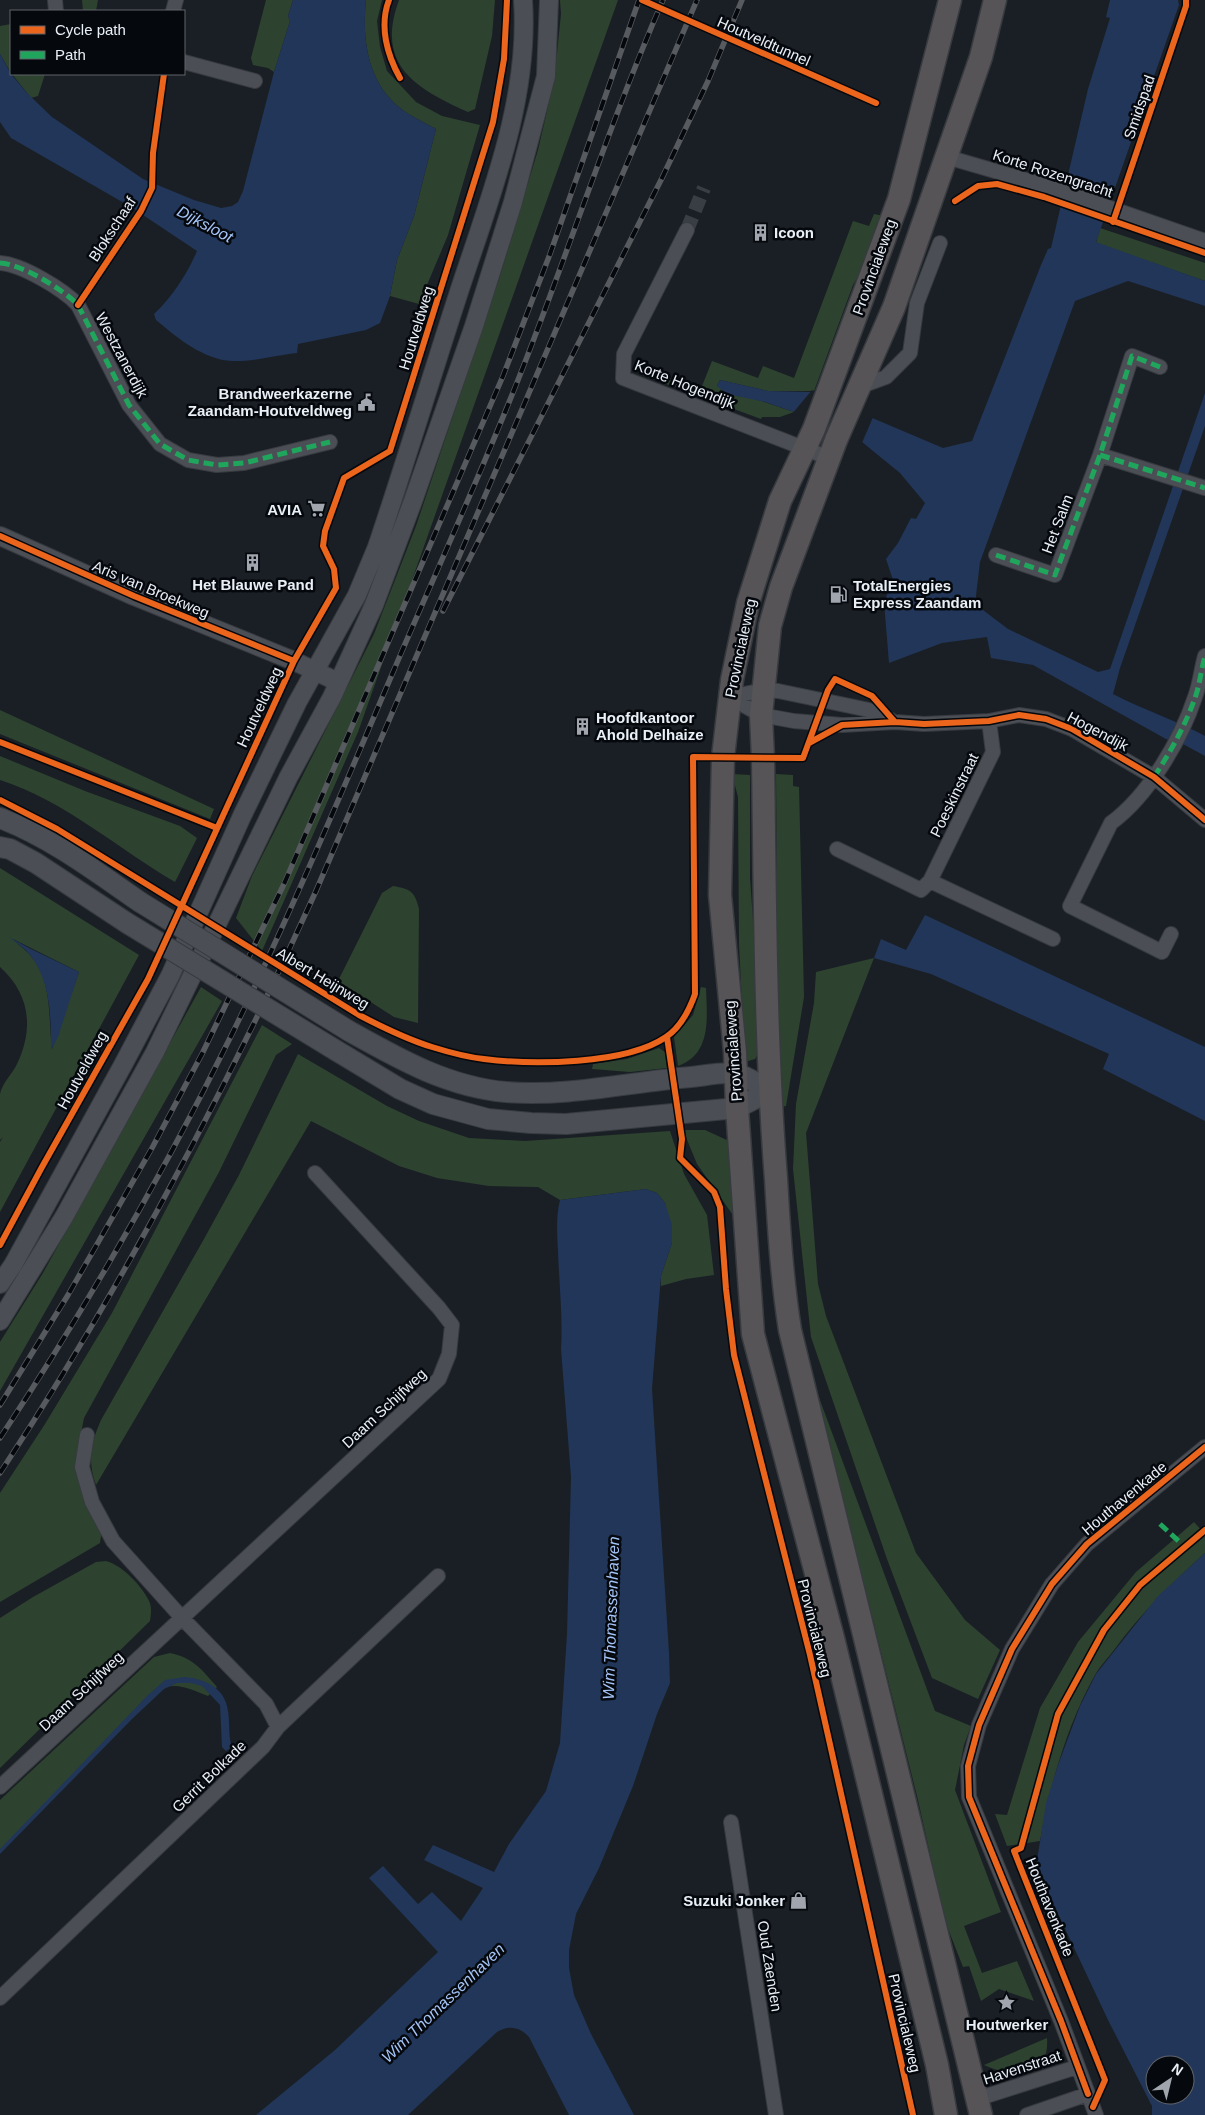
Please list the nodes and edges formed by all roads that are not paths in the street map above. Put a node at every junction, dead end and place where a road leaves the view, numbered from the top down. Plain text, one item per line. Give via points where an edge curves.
1 (523, 0) edge
2 (549, 0) edge
3 (950, 0) edge
4 (995, 0) edge
5 (1010, 0) edge
6 (985, 39) junction
7 (185, 62) edge
8 (255, 81) dead end
9 (947, 156) junction
10 (687, 230) tunnel mouth
11 (1205, 241) edge
12 (940, 243) dead end
13 (0, 264) edge
14 (907, 269) junction
15 (917, 303) junction
16 (1160, 367) dead end
17 (855, 396) junction
18 (809, 439) junction
19 (330, 442) dead end
20 (833, 449) junction
21 (1100, 454) junction
22 (1199, 486) edge
23 (0, 536) edge
24 (996, 555) dead end
25 (1205, 656) edge
26 (314, 671) junction
27 (338, 682) junction
28 (764, 690) junction
29 (729, 697) junction
30 (761, 715) junction
31 (989, 721) junction
32 (895, 722) junction
33 (1154, 777) junction
34 (0, 818) edge
35 (1205, 820) edge
36 (0, 846) edge
37 (837, 849) dead end
38 (930, 881) junction
39 (1171, 934) dead end
40 (1053, 939) dead end
41 (736, 1073) junction
42 (770, 1091) junction
43 (737, 1108) junction
44 (314, 1173) dead end
45 (0, 1284) edge
46 (0, 1321) edge
47 (87, 1435) dead end
48 (1205, 1447) edge
49 (438, 1576) dead end
50 (183, 1619) junction
51 (278, 1727) junction
52 (0, 1787) edge
53 (731, 1822) dead end
54 (0, 1998) edge
55 (1077, 2067) junction
56 (1088, 2094) junction
57 (979, 2107) edge
58 (776, 2115) edge
59 (946, 2115) edge
60 (958, 2115) edge
61 (1027, 2115) edge
62 (1096, 2115) edge

1 - 26 street, Houtveldweg via 525,29 520,84 500,164 377,547 356,595
2 - 27 street via 546,76 513,202 414,501 374,605
3 - 18 main road, Provincialeweg via 899,199
4 - 6 main road, Provincialeweg
5 - 6 main road via 1004,23
6 - 9 main road, Provincialeweg
7 - 8 street
9 - 11 street, Korte Rozengracht via 1050,187
9 - 14 main road, Provincialeweg
10 - 18 street, Korte Hogendijk via 624,354 623,378
12 - 15 street
13 - 19 street, Westzanerdijk via 40,278 78,304 129,405 160,444 188,460 217,465 244,463
14 - 15 street
14 - 17 main road, Provincialeweg
15 - 17 street via 910,353 886,377
16 - 21 street, Het Salm via 1132,356
17 - 20 main road, Provincialeweg
18 - 20 street, Korte Hogendijk
18 - 29 main road, Provincialeweg via 780,501 760,562
20 - 28 main road, Provincialeweg via 781,587 770,626
21 - 22 street
21 - 24 street, Het Salm via 1055,575
23 - 26 street, Aris van Broekweg
25 - 33 street via 1185,724
26 - 27 street, Aris van Broekweg
26 - 45 street, Houtveldweg via 242,816 170,976
27 - 46 street via 155,1052 64,1217
28 - 29 street
28 - 30 main road, Provincialeweg
28 - 32 street via 869,710
29 - 30 street, Hogendijk
29 - 41 main road, Provincialeweg via 723,757 720,895
30 - 32 street, Hogendijk via 842,725
30 - 42 main road, Provincialeweg
31 - 32 street, Hogendijk
31 - 33 street, Hogendijk via 1018,715 1046,719 1072,729
31 - 38 street, Poeskinstraat via 993,752
33 - 35 street, Hogendijk
33 - 39 street via 1111,823 1070,906 1162,952
34 - 41 main road, Albert Heijnweg, bridge via 62,848 140,902 349,1031 439,1078 507,1092 554,1093
36 - 43 main road, bridge via 36,863 127,923 400,1089 433,1104 488,1119 566,1124
37 - 38 street via 921,890
38 - 40 street
41 - 42 main road
41 - 43 main road, Provincialeweg
42 - 43 main road
42 - 57 main road, Provincialeweg via 784,1289 790,1330
43 - 59 main road, Provincialeweg via 753,1334 833,1638 937,2066
44 - 50 street, Daam Schijfweg via 452,1325 449,1354 439,1379
47 - 50 street via 82,1467 92,1502 113,1541
48 - 55 street, Houthavenkade via 1087,1544 1052,1584 1001,1672 979,1724 968,1766 969,1797
49 - 51 street, Gerrit Bolkade
50 - 51 street via 266,1704
50 - 52 street, Daam Schijfweg
51 - 54 street, Gerrit Bolkade via 263,1746
53 - 58 street, Oud Zaenden
55 - 56 street, Havenstraat
55 - 57 street, Havenstraat
56 - 61 street
56 - 62 street, Havenstraat
57 - 60 main road

